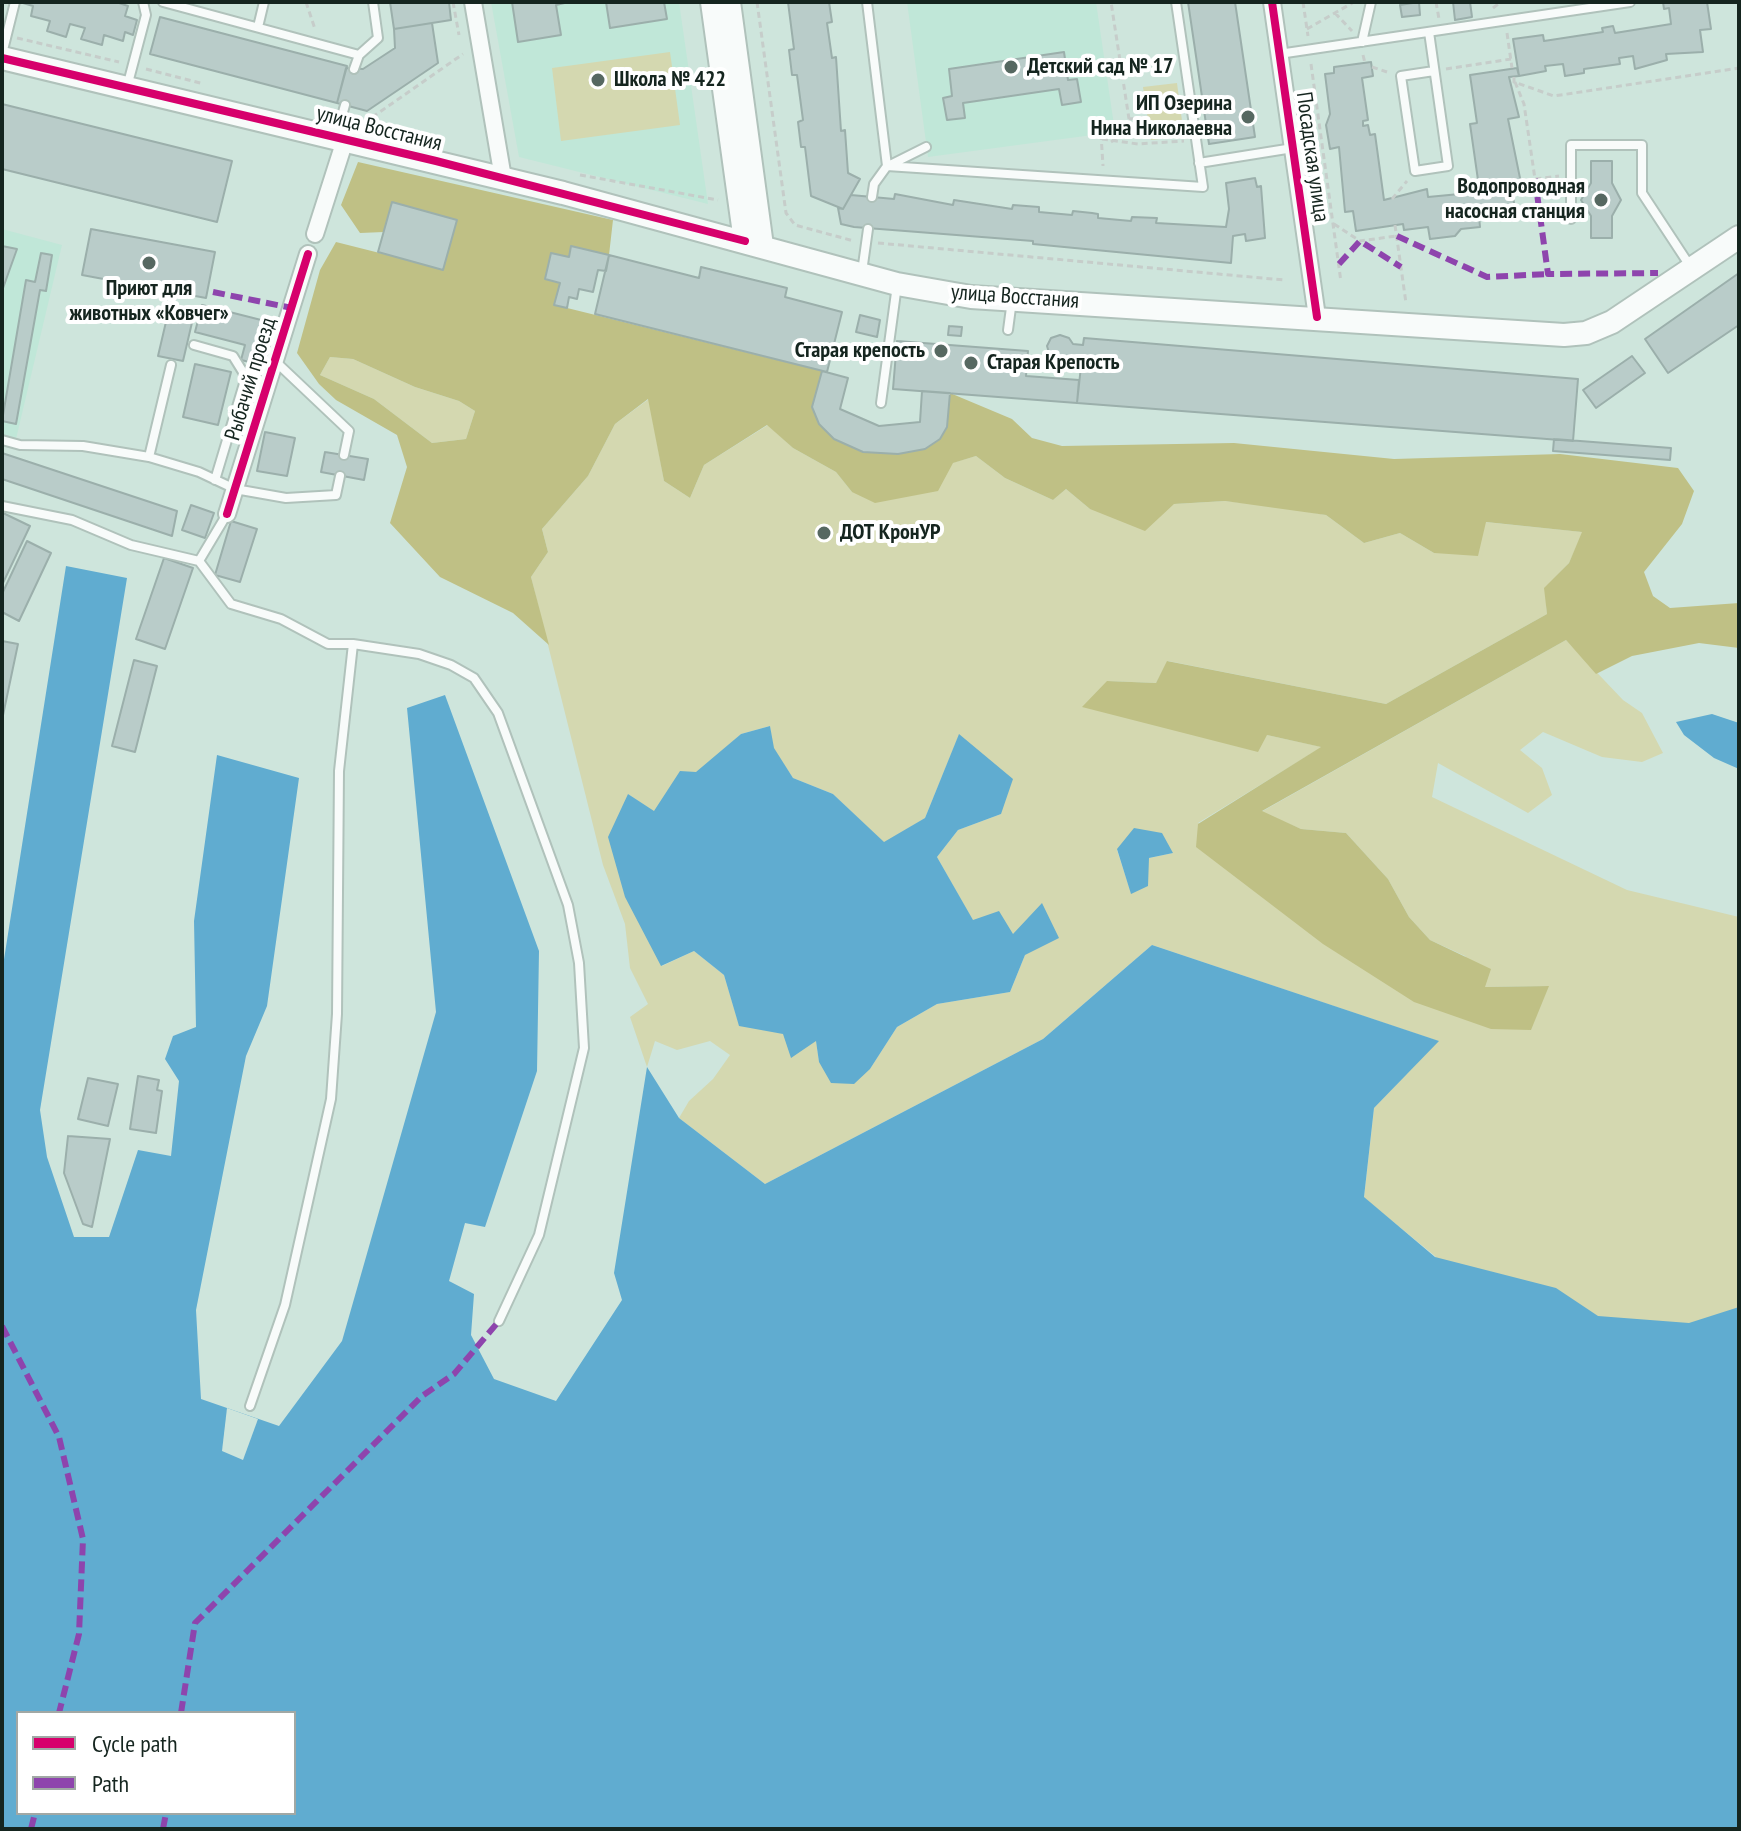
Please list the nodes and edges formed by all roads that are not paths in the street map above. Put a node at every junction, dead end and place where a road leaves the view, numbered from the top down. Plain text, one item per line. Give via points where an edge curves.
1 (15, 2) edge
2 (143, 2) edge
3 (163, 2) edge
4 (264, 2) edge
5 (373, 2) edge
6 (473, 2) edge
7 (712, 2) edge
8 (729, 2) edge
9 (867, 2) edge
10 (1176, 2) edge
11 (1272, 2) edge
12 (1371, 2) edge
13 (1559, 2) edge
14 (1630, 2) edge
15 (1561, 14) junction
16 (258, 27) junction
17 (1429, 32) junction
18 (1362, 42) junction
19 (1279, 54) junction
20 (359, 55) junction
21 (2, 56) edge
22 (354, 69) dead end
23 (1434, 71) junction
24 (127, 87) junction
25 (345, 105) dead end
26 (347, 134) junction
27 (926, 147) dead end
28 (1293, 148) junction
29 (1199, 163) junction
30 (887, 166) junction
31 (503, 178) junction
32 (872, 197) dead end
33 (1571, 219) dead end
34 (868, 229) dead end
35 (1739, 237) edge
36 (754, 244) junction
37 (1693, 270) junction
38 (862, 274) junction
39 (897, 284) junction
40 (1012, 299) junction
41 (1317, 317) junction
42 (1008, 330) dead end
43 (194, 345) dead end
44 (275, 361) junction
45 (171, 365) dead end
46 (881, 403) dead end
47 (2, 440) edge
48 (344, 455) dead end
49 (149, 457) junction
50 (340, 476) dead end
51 (215, 480) junction
52 (235, 489) junction
53 (2, 506) edge
54 (227, 514) joint
55 (199, 561) junction
56 (353, 644) junction
57 (499, 1321) dead end
58 (250, 1406) dead end

1 - 21 lane
2 - 24 lane via 146,15
3 - 16 lane
4 - 16 lane
5 - 20 lane via 378,38
6 - 31 street
7 - 36 main road
8 - 36 main road
9 - 30 lane
10 - 29 lane
11 - 19 street, Посадская улица
12 - 18 lane
13 - 15 lane
14 - 15 lane
15 - 17 lane
16 - 20 lane
17 - 18 lane
17 - 23 lane
18 - 19 lane
19 - 28 street, Посадская улица
20 - 22 lane
21 - 24 main road, улица Восстания
23 - 23 lane via 1448,166 1415,171 1401,76
24 - 26 main road, улица Восстания
25 - 26 lane
26 - 31 main road, улица Восстания
26 - 44 street, Рыбачий проезд
27 - 30 lane
28 - 29 lane
28 - 41 street, Посадская улица
29 - 30 lane via 1203,187
30 - 32 lane
31 - 36 main road, улица Восстания
33 - 37 lane via 1571,145 1642,145 1642,193
34 - 38 lane
35 - 37 main road, улица Восстания
36 - 38 main road, улица Восстания
37 - 41 main road, улица Восстания via 1586,333
38 - 39 main road, улица Восстания
39 - 40 main road, улица Восстания
39 - 46 lane
40 - 41 main road, улица Восстания
40 - 42 lane
43 - 51 lane via 233,356 246,377
44 - 48 lane via 349,431
44 - 52 street, Рыбачий проезд
45 - 49 lane
47 - 49 lane
49 - 51 lane
50 - 52 lane via 336,495 286,498
51 - 52 lane
52 - 54 street, Рыбачий проезд
53 - 55 lane via 72,520 131,545
54 - 55 lane
55 - 56 lane via 231,604 281,619 328,644
56 - 57 lane via 419,654 474,678 498,713 568,905 579,963 584,1048 539,1235
56 - 58 lane via 339,771 331,1099 285,1305

